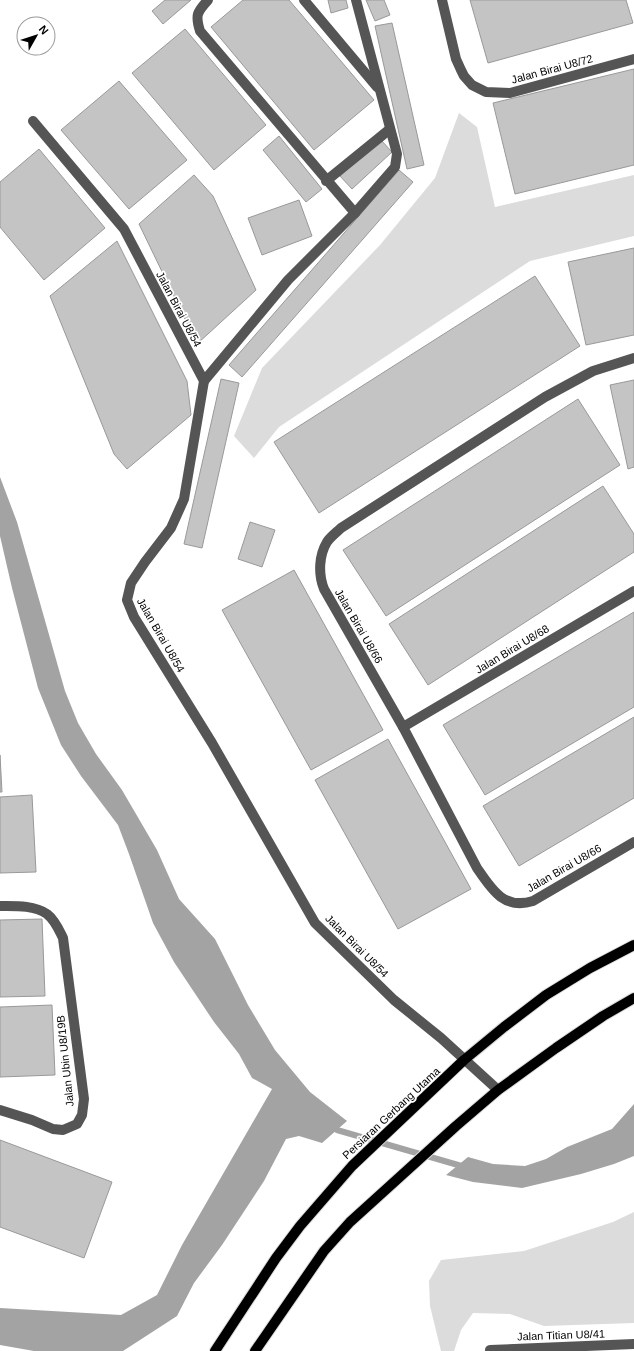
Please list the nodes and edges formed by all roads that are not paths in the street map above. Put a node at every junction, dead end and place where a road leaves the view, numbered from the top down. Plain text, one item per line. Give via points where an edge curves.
1 (208, 0) edge
2 (304, 0) edge
3 (356, 0) edge
4 (442, 0) edge
5 (634, 59) edge
6 (380, 90) junction
7 (33, 121) dead end
8 (390, 129) junction
9 (326, 181) junction
10 (355, 213) junction
11 (634, 358) edge
12 (204, 381) junction
13 (634, 591) edge
14 (403, 727) junction
15 (634, 842) edge
16 (0, 906) edge
17 (634, 945) edge
18 (634, 998) edge
19 (464, 1060) junction
20 (498, 1090) junction
21 (0, 1110) edge
22 (634, 1344) edge
23 (490, 1350) edge
24 (215, 1351) edge
25 (255, 1351) edge

1 - 9 street via 198,11 196,21 200,31
2 - 6 street
3 - 6 street
4 - 5 street, Jalan Birai U8/72 via 461,70 472,85 486,92 510,93
6 - 8 street
7 - 12 street, Jalan Birai U8/54 via 124,230
8 - 9 street
8 - 10 street via 397,154 395,167
9 - 10 street
10 - 12 street via 288,280
11 - 14 street, Jalan Birai U8/66 via 593,371 545,397 341,528 328,541 322,552 320,580
12 - 19 street, Jalan Birai U8/54 via 184,499 171,528 131,583 127,600 134,616 212,742 315,923 394,1000 442,1038
13 - 14 street, Jalan Birai U8/68
14 - 15 street, Jalan Birai U8/66 via 477,868 506,901 524,904 533,901
16 - 21 street, Jalan Ubin U8/19B via 35,909 47,914 63,938 84,1099 82,1115 77,1124 63,1130 52,1129
17 - 19 main road, Persiaran Gerbang Utama via 546,995
18 - 20 main road via 603,1016
19 - 20 street, Jalan Birai U8/54
19 - 24 main road, Persiaran Gerbang Utama via 352,1166 300,1226
20 - 25 main road via 350,1222 324,1252
22 - 23 street, Jalan Titian U8/41

